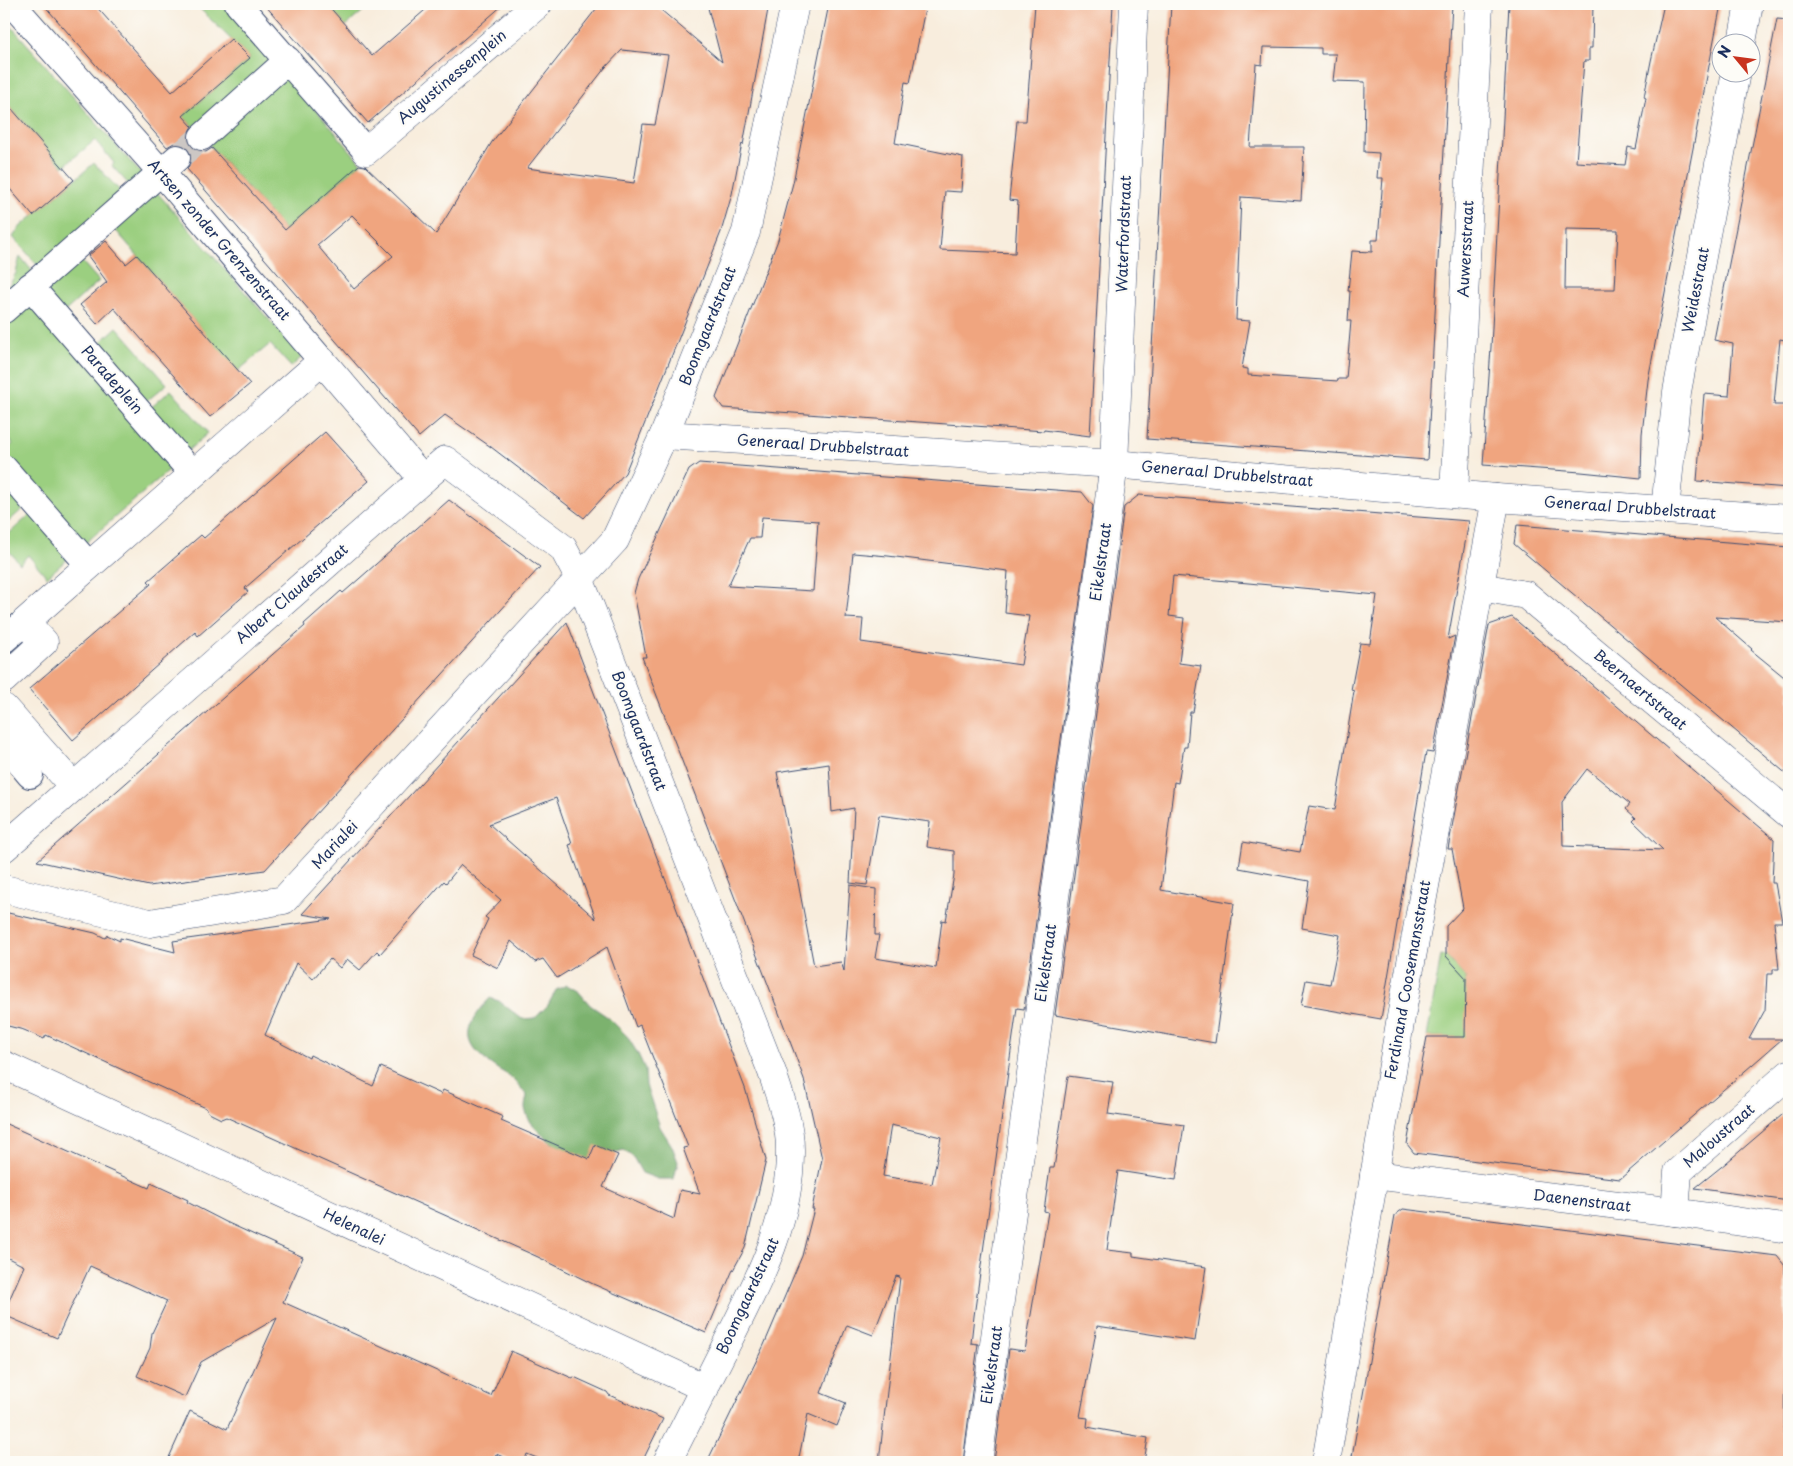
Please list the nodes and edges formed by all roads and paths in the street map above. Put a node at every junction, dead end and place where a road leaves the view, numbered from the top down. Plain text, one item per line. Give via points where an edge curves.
1 (12, 4) edge
2 (238, 4) edge
3 (538, 4) edge
4 (796, 4) edge
5 (1134, 4) edge
6 (1478, 4) edge
7 (1749, 4) edge
8 (1744, 32) edge
9 (288, 60) junction
10 (1734, 82) edge
11 (202, 137) tunnel mouth
12 (366, 150) joint
13 (169, 165) junction
14 (30, 286) junction
15 (4, 310) edge
16 (322, 361) junction
17 (664, 435) junction
18 (1114, 464) junction
19 (4, 468) edge
20 (193, 474) junction
21 (423, 479) junction
22 (1454, 494) junction
23 (1496, 498) junction
24 (1666, 510) junction
25 (1789, 519) edge
26 (89, 565) junction
27 (579, 578) junction
28 (1480, 587) junction
29 (25, 622) junction
30 (4, 640) edge
31 (4, 679) edge
32 (4, 708) edge
33 (4, 744) edge
34 (30, 775) dead end
35 (73, 786) junction
36 (1789, 814) edge
37 (4, 848) edge
38 (4, 890) edge
39 (4, 1066) edge
40 (1789, 1074) edge
41 (1374, 1175) junction
42 (1675, 1212) junction
43 (1789, 1229) edge
44 (705, 1388) junction
45 (667, 1462) edge
46 (978, 1462) edge
47 (1326, 1462) edge

1 - 13 street, Artsen zonder Grenzenstraat
2 - 9 street
3 - 12 street, Augustinessenplein
4 - 17 street, Boomgaardstraat via 746,232
5 - 18 street, Waterfordstraat
6 - 22 street, Auwersstraat
7 - 8 street
9 - 11 street
9 - 12 street
10 - 24 street, Weidestraat via 1677,392
13 - 14 street
13 - 16 street, Artsen zonder Grenzenstraat
14 - 15 street
14 - 20 street, Paradeplein
16 - 20 street
16 - 21 street, Artsen zonder Grenzenstraat
17 - 18 street, Generaal Drubbelstraat
17 - 27 street, Boomgaardstraat via 615,540
18 - 22 street, Generaal Drubbelstraat
18 - 46 street, Eikelstraat
19 - 26 street
20 - 26 street
21 - 27 street, Albert Claudestraat via 445,460 563,548
21 - 35 street, Albert Claudestraat
22 - 23 street, Generaal Drubbelstraat
23 - 24 street, Generaal Drubbelstraat
23 - 28 street, Ferdinand Coosemansstraat
24 - 25 street, Generaal Drubbelstraat
26 - 29 street
27 - 38 street, Marialei via 284,900 150,923
27 - 44 street, Boomgaardstraat via 786,1112 790,1149 788,1187 781,1224 753,1294
28 - 36 street, Beernaertstraat via 1526,595
28 - 41 street, Ferdinand Coosemansstraat
29 - 30 street
29 - 31 street via 44,642
32 - 35 street
33 - 34 street
35 - 37 street, Albert Claudestraat
39 - 44 street, Helenalei
40 - 42 street, Maloustraat via 1678,1172
41 - 42 street, Daenenstraat
41 - 47 street, Ferdinand Coosemansstraat
42 - 43 street, Daenenstraat
44 - 45 street, Boomgaardstraat

